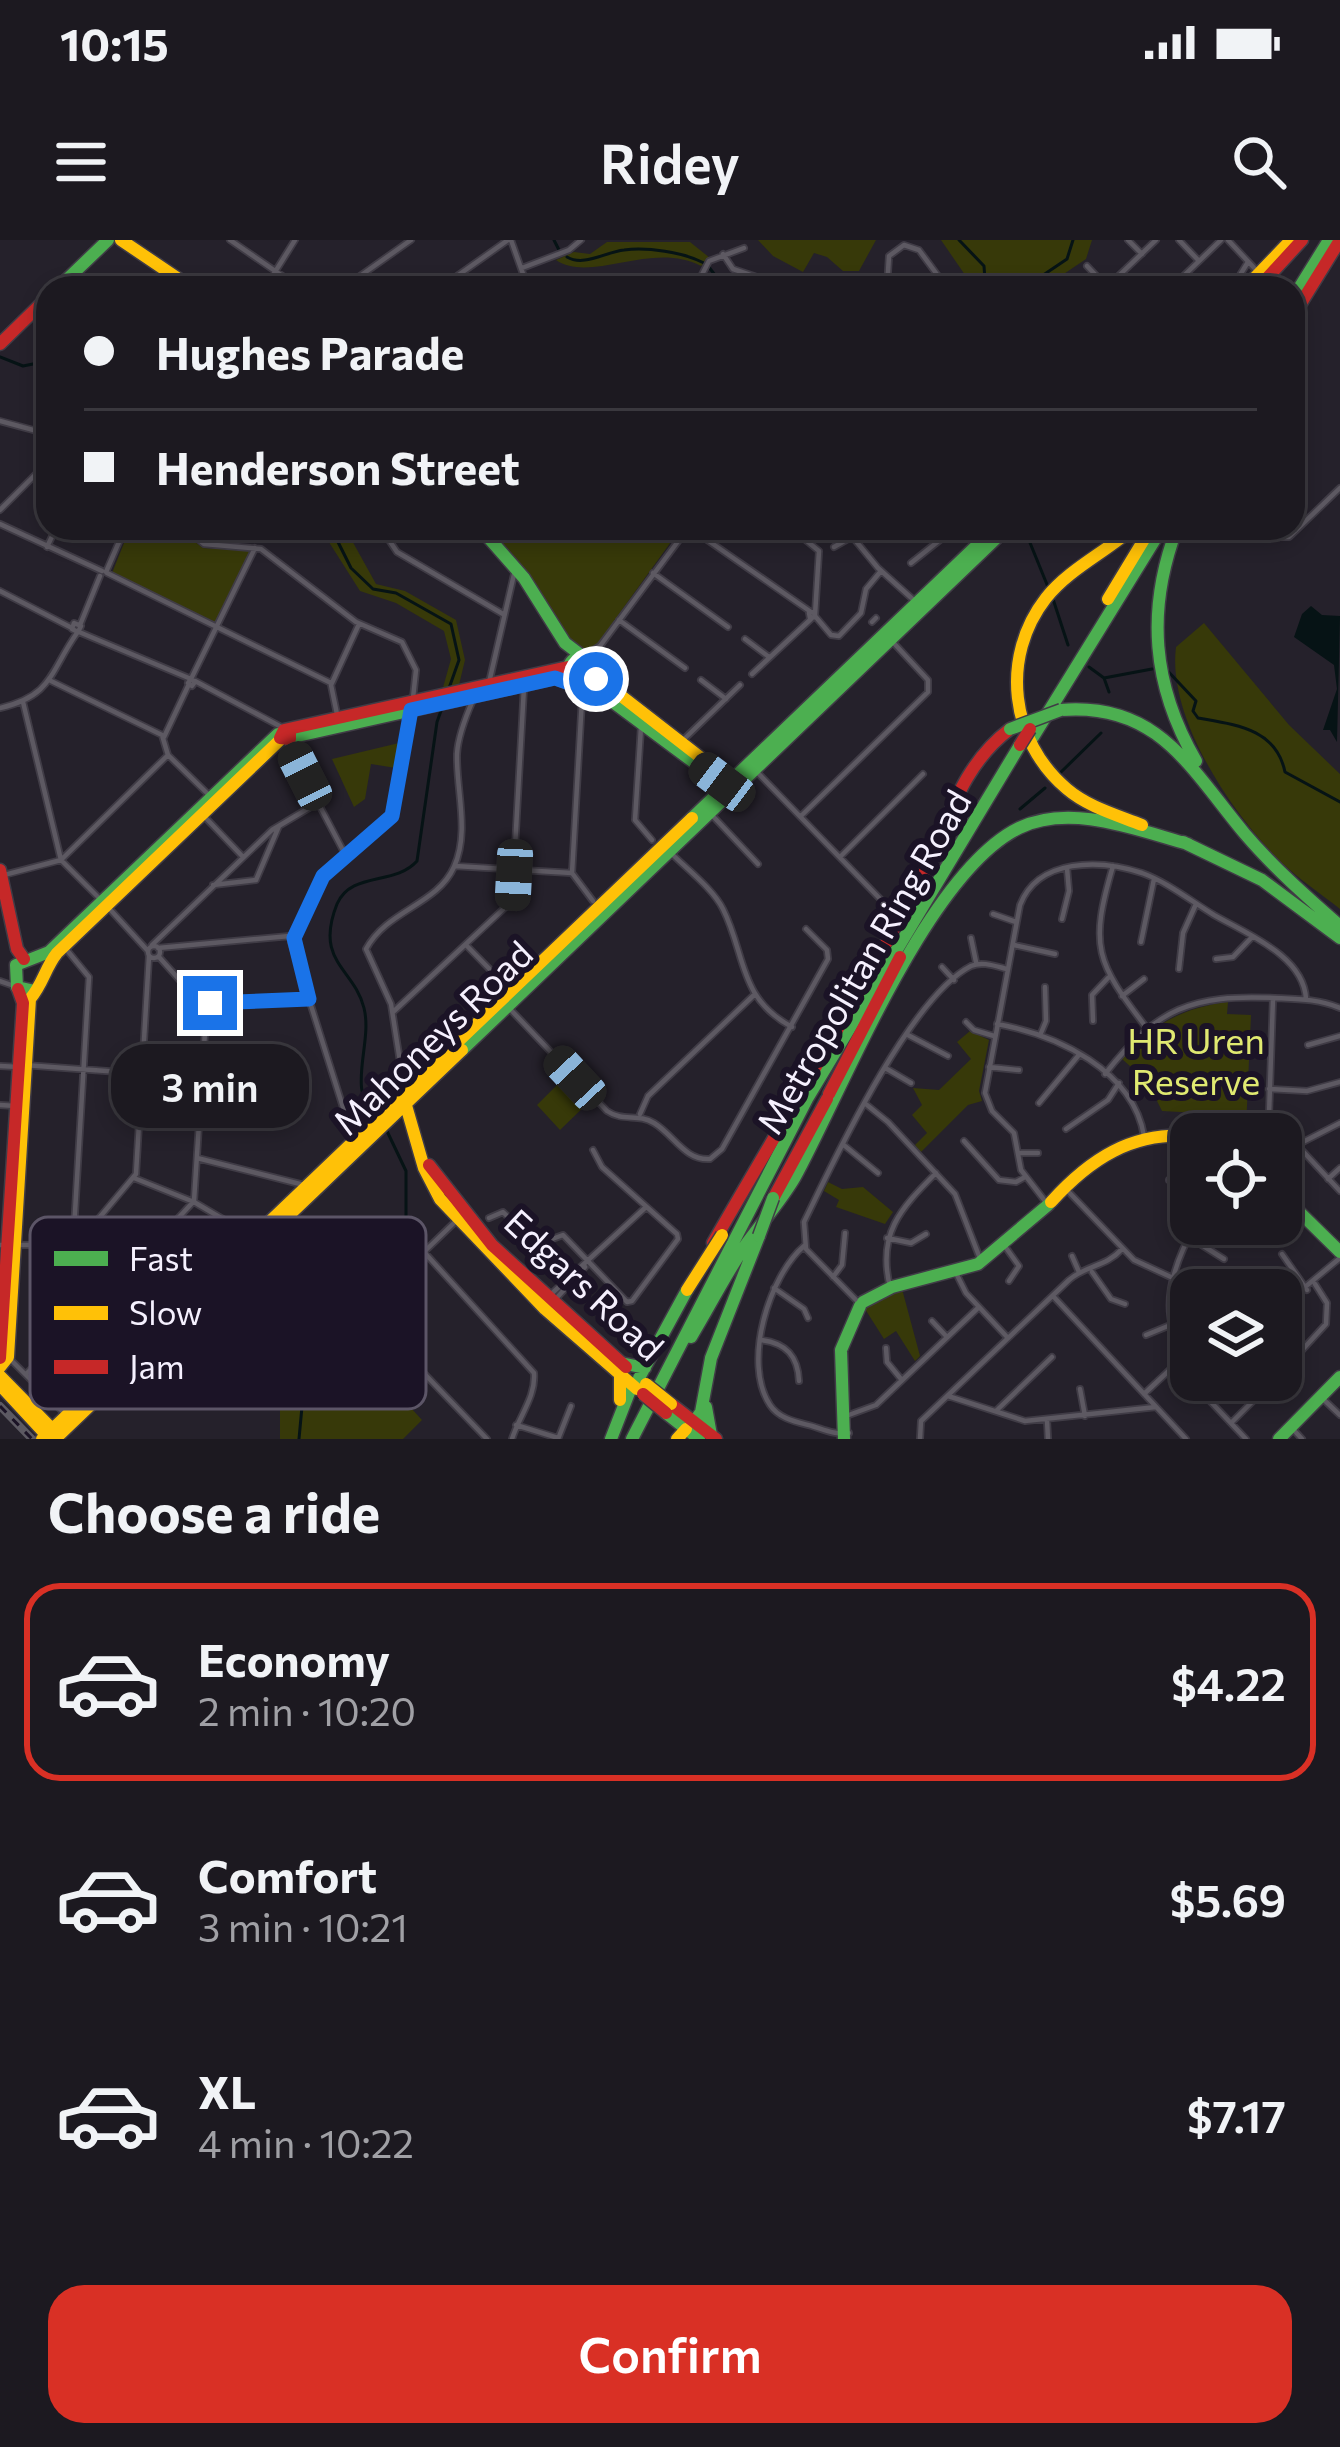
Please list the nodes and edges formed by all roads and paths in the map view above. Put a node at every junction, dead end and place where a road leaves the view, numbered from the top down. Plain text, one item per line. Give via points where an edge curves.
1 (230, 240) edge
2 (296, 240) edge
3 (411, 240) edge
4 (510, 240) edge
5 (580, 240) edge
6 (1128, 240) edge
7 (1156, 240) edge
8 (1179, 240) edge
9 (1224, 240) edge
10 (1291, 240) edge
11 (1302, 240) edge
12 (1329, 240) edge
13 (1340, 241) edge
14 (104, 242) edge
15 (125, 242) edge
16 (744, 248) dead end
17 (727, 250) junction
18 (1142, 254) junction
19 (1199, 261) junction
20 (1249, 262) junction
21 (1087, 266) dead end
22 (522, 268) junction
23 (276, 272) junction
24 (70, 276) edge
25 (175, 276) edge
26 (273, 276) edge
27 (282, 276) edge
28 (360, 276) edge
29 (458, 276) edge
30 (525, 276) edge
31 (699, 276) edge
32 (754, 276) edge
33 (888, 276) edge
34 (938, 276) edge
35 (1097, 276) edge
36 (1119, 276) edge
37 (1183, 276) edge
38 (1240, 276) edge
39 (1258, 276) edge
40 (1265, 276) edge
41 (1266, 276) edge
42 (1305, 279) edge
43 (1305, 297) edge
44 (36, 310) edge
45 (0, 344) edge
46 (1, 423) edge
47 (36, 431) edge
48 (36, 474) edge
49 (1340, 488) edge
50 (0, 510) edge
51 (1305, 521) edge
52 (0, 524) edge
53 (50, 540) edge
54 (119, 540) edge
55 (199, 540) edge
56 (388, 540) edge
57 (493, 540) edge
58 (677, 540) edge
59 (707, 540) edge
60 (805, 540) edge
61 (849, 540) edge
62 (860, 540) edge
63 (939, 540) edge
64 (982, 540) edge
65 (994, 540) edge
66 (1118, 540) edge
67 (1144, 540) edge
68 (1154, 540) edge
69 (1173, 540) edge
70 (47, 547) junction
71 (834, 547) dead end
72 (255, 548) junction
73 (911, 563) dead end
74 (881, 571) junction
75 (653, 573) junction
76 (103, 574) junction
77 (516, 574) junction
78 (0, 591) edge
79 (915, 604) junction
80 (862, 610) junction
81 (503, 614) junction
82 (813, 616) junction
83 (619, 620) junction
84 (874, 620) dead end
85 (359, 624) junction
86 (728, 627) dead end
87 (77, 628) junction
88 (217, 628) junction
89 (888, 637) junction
90 (746, 639) dead end
91 (600, 646) junction
92 (769, 657) junction
93 (576, 661) junction
94 (686, 668) dead end
95 (752, 674) dead end
96 (701, 680) dead end
97 (51, 681) junction
98 (524, 681) junction
99 (192, 682) junction
100 (331, 683) junction
101 (587, 683) junction
102 (490, 685) junction
103 (740, 686) dead end
104 (471, 698) junction
105 (726, 699) junction
106 (23, 702) junction
107 (0, 707) edge
108 (411, 707) junction
109 (644, 717) junction
110 (338, 723) junction
111 (164, 737) junction
112 (286, 737) junction
113 (1027, 741) junction
114 (679, 745) junction
115 (168, 755) junction
116 (755, 770) junction
117 (923, 774) dead end
118 (732, 786) junction
119 (992, 791) junction
120 (213, 799) junction
121 (319, 802) junction
122 (200, 812) junction
123 (710, 814) junction
124 (801, 816) junction
125 (281, 824) junction
126 (1240, 828) junction
127 (652, 840) dead end
128 (1188, 844) junction
129 (670, 852) junction
130 (347, 854) junction
131 (243, 856) junction
132 (840, 857) junction
133 (62, 860) junction
134 (758, 864) dead end
135 (455, 866) junction
136 (1113, 866) junction
137 (1067, 868) junction
138 (514, 871) junction
139 (572, 873) junction
140 (0, 877) edge
141 (1154, 879) junction
142 (213, 885) junction
143 (104, 903) junction
144 (1196, 904) junction
145 (887, 906) dead end
146 (599, 907) junction
147 (993, 914) dead end
148 (1062, 920) dead end
149 (1016, 922) junction
150 (1340, 926) edge
151 (806, 928) dead end
152 (890, 933) junction
153 (1252, 937) junction
154 (293, 938) junction
155 (971, 938) dead end
156 (1340, 938) edge
157 (1141, 942) dead end
158 (920, 944) junction
159 (62, 945) junction
160 (1012, 945) junction
161 (467, 946) junction
162 (905, 948) junction
163 (155, 952) junction
164 (1055, 954) dead end
165 (1216, 958) dead end
166 (976, 964) junction
167 (942, 967) dead end
168 (1179, 968) dead end
169 (1007, 969) junction
170 (46, 970) junction
171 (13, 975) edge
172 (1108, 978) junction
173 (1144, 979) dead end
174 (954, 980) junction
175 (1045, 988) dead end
176 (36, 991) junction
177 (755, 994) junction
178 (1122, 996) junction
179 (1273, 998) junction
180 (309, 999) junction
181 (1305, 999) junction
182 (507, 1000) junction
183 (202, 1005) junction
184 (1340, 1008) edge
185 (393, 1012) junction
186 (1093, 1021) dead end
187 (966, 1022) dead end
188 (997, 1024) junction
189 (791, 1027) junction
190 (1146, 1027) junction
191 (1041, 1033) junction
192 (905, 1034) junction
193 (994, 1036) junction
194 (1340, 1036) edge
195 (1308, 1045) dead end
196 (948, 1056) dead end
197 (1078, 1056) junction
198 (0, 1066) edge
199 (22, 1066) junction
200 (988, 1066) junction
201 (84, 1069) junction
202 (887, 1069) junction
203 (1019, 1070) dead end
204 (142, 1072) junction
205 (1105, 1074) junction
206 (202, 1076) junction
207 (1340, 1082) edge
208 (911, 1083) dead end
209 (1119, 1084) junction
210 (1268, 1089) junction
211 (405, 1096) junction
212 (826, 1100) junction
213 (1039, 1103) dead end
214 (0, 1105) edge
215 (19, 1106) junction
216 (867, 1106) junction
217 (1269, 1113) edge
218 (640, 1116) junction
219 (383, 1122) junction
220 (1340, 1123) edge
221 (412, 1125) junction
222 (1066, 1129) dead end
223 (355, 1136) junction
224 (1144, 1136) junction
225 (1170, 1136) edge
226 (964, 1142) dead end
227 (1302, 1142) edge
228 (845, 1146) junction
229 (593, 1150) dead end
230 (1021, 1153) junction
231 (1038, 1153) dead end
232 (1302, 1153) edge
233 (197, 1158) junction
234 (1340, 1168) edge
235 (878, 1173) dead end
236 (936, 1173) junction
237 (1025, 1177) junction
238 (134, 1178) junction
239 (1328, 1179) junction
240 (309, 1186) junction
241 (1340, 1191) edge
242 (1047, 1201) junction
243 (192, 1202) junction
244 (646, 1207) junction
245 (978, 1211) dead end
246 (964, 1214) junction
247 (462, 1216) junction
248 (1302, 1216) edge
249 (76, 1217) edge
250 (98, 1217) edge
251 (179, 1217) edge
252 (219, 1217) edge
253 (277, 1217) edge
254 (284, 1217) edge
255 (489, 1218) dead end
256 (1045, 1228) dead end
257 (845, 1233) dead end
258 (926, 1234) dead end
259 (722, 1235) junction
260 (886, 1238) junction
261 (6, 1245) edge
262 (1004, 1245) junction
263 (1202, 1245) edge
264 (803, 1249) junction
265 (1123, 1249) junction
266 (426, 1250) edge
267 (426, 1254) edge
268 (1282, 1254) dead end
269 (1340, 1255) edge
270 (1072, 1256) dead end
271 (1224, 1258) dead end
272 (980, 1259) junction
273 (588, 1262) junction
274 (1092, 1270) junction
275 (1078, 1272) junction
276 (956, 1273) junction
277 (833, 1276) junction
278 (1170, 1276) edge
279 (1009, 1281) dead end
280 (890, 1284) junction
281 (1315, 1284) junction
282 (774, 1288) junction
283 (1306, 1290) junction
284 (1302, 1293) edge
285 (1052, 1296) junction
286 (546, 1304) junction
287 (862, 1304) junction
288 (1125, 1304) dead end
289 (979, 1307) junction
290 (1329, 1315) junction
291 (1340, 1316) edge
292 (808, 1318) dead end
293 (932, 1321) dead end
294 (1170, 1326) edge
295 (1146, 1335) dead end
296 (690, 1337) junction
297 (946, 1337) junction
298 (1008, 1338) junction
299 (761, 1340) junction
300 (886, 1348) dead end
301 (1302, 1351) edge
302 (2, 1357) edge
303 (1052, 1357) dead end
304 (30, 1369) edge
305 (1170, 1369) edge
306 (620, 1370) junction
307 (27, 1372) junction
308 (665, 1373) junction
309 (426, 1375) edge
310 (30, 1377) edge
311 (1340, 1378) edge
312 (902, 1380) junction
313 (799, 1381) dead end
314 (641, 1382) junction
315 (0, 1385) edge
316 (1080, 1389) dead end
317 (30, 1391) edge
318 (705, 1394) junction
319 (1144, 1394) junction
320 (948, 1396) junction
321 (1321, 1397) junction
322 (1211, 1401) edge
323 (1253, 1401) edge
324 (30, 1406) edge
325 (571, 1406) dead end
326 (620, 1407) junction
327 (1156, 1407) junction
328 (33, 1409) edge
329 (995, 1412) junction
330 (1340, 1415) edge
331 (844, 1416) junction
332 (1084, 1416) junction
333 (1047, 1420) junction
334 (1232, 1423) junction
335 (516, 1425) junction
336 (1291, 1427) junction
337 (60, 1428) edge
338 (694, 1435) edge
339 (844, 1435) edge
340 (487, 1439) edge
341 (512, 1439) edge
342 (558, 1439) edge
343 (610, 1439) edge
344 (637, 1439) edge
345 (920, 1439) edge
346 (1048, 1439) edge
347 (1186, 1439) edge
348 (1246, 1439) edge
349 (1279, 1439) edge
350 (1302, 1439) edge

1 - 23 street
2 - 23 street
3 - 28 street
4 - 22 street
4 - 29 street
5 - 22 street
6 - 18 street
7 - 18 street
8 - 19 street
9 - 19 street
9 - 20 street
10 - 40 main road
11 - 41 main road
12 - 42 main road
13 - 43 main road
14 - 24 main road
15 - 25 main road
16 - 17 street
17 - 31 street
17 - 32 street via 733,269
18 - 36 street
19 - 37 street
20 - 38 street
20 - 39 street
21 - 35 street
22 - 30 street
23 - 26 street
23 - 27 street
33 - 34 street via 889,256 904,245
44 - 45 main road
46 - 47 street
48 - 50 street
49 - 51 street
52 - 70 street
53 - 70 street
54 - 76 street
55 - 72 street
56 - 81 street
57 - 77 main road
58 - 75 street
59 - 82 street
60 - 82 street via 820,553
61 - 71 street
62 - 74 street
63 - 73 street
64 - 79 main road, Mahoneys Road
65 - 89 main road, Mahoneys Road
66 - 128 main road via 1037,610 1017,659 1016,707 1037,756 1063,785
67 - 113 main road, Metropolitan Ring Road
68 - 113 main road, Metropolitan Ring Road
69 - 126 main road via 1158,587 1159,671 1189,751
70 - 76 street
72 - 85 street
72 - 88 street
74 - 79 street
74 - 80 street
75 - 83 street
75 - 86 street
76 - 87 street
76 - 88 street
77 - 81 street
77 - 93 main road
78 - 87 street
79 - 89 main road, Mahoneys Road
80 - 82 street via 835,636
80 - 84 street
81 - 102 street
82 - 92 street
83 - 91 street
83 - 94 street
85 - 100 street
85 - 108 street via 405,645 416,670
87 - 97 street
87 - 99 street
88 - 99 street
88 - 100 street
89 - 116 main road, Mahoneys Road
89 - 118 main road, Mahoneys Road
89 - 124 street via 928,680 928,692
90 - 92 street
91 - 93 street
91 - 101 street
92 - 95 street
93 - 98 main road
93 - 101 main road
93 - 101 main road
96 - 105 street
97 - 106 street
97 - 111 street
98 - 101 main road
98 - 102 main road
98 - 138 street
99 - 111 street
99 - 112 street via 266,718
100 - 110 street
101 - 109 main road
101 - 139 street
102 - 104 main road
103 - 105 street
104 - 108 main road
104 - 135 street via 457,755
105 - 114 street
106 - 107 street
106 - 133 street
108 - 110 main road
108 - 130 street via 392,816
109 - 114 main road
109 - 127 street via 634,820
110 - 112 main road
111 - 115 street
112 - 120 main road
112 - 121 street
113 - 119 main road, Metropolitan Ring Road
113 - 162 main road, Metropolitan Ring Road
114 - 118 main road
115 - 120 street
115 - 133 street
116 - 118 main road, Mahoneys Road
116 - 124 street
117 - 132 street
118 - 123 main road, Mahoneys Road
118 - 146 main road, Mahoneys Road
119 - 259 main road via 917,895
119 - 308 main road, Metropolitan Ring Road via 807,1099
120 - 122 main road
121 - 125 street
121 - 130 street
122 - 131 street
122 - 143 main road
123 - 129 main road, Mahoneys Road
123 - 134 street
124 - 132 street
125 - 131 street
125 - 142 street via 256,880
126 - 150 main road
126 - 152 main road, bridge via 1154,729 1107,710 1061,710 1010,729 969,769
128 - 156 main road via 1262,880
128 - 158 main road via 1082,818 1022,827 974,860
129 - 146 main road, Mahoneys Road
129 - 177 street via 720,904
130 - 154 street via 319,881
131 - 142 street
132 - 145 street
133 - 140 street
133 - 143 street
135 - 138 street
135 - 185 street via 422,901 383,923 366,947
136 - 137 street
136 - 141 street
136 - 172 street via 1099,939
137 - 148 street
137 - 149 street via 1037,878
138 - 139 street
138 - 161 street via 510,904
139 - 146 street
140 - 171 main road
141 - 144 street
141 - 157 street
142 - 163 street via 160,937
143 - 159 main road
143 - 163 street
144 - 153 street
144 - 168 street
146 - 182 main road, Mahoneys Road
147 - 149 street
149 - 160 street
151 - 189 street via 828,959
152 - 259 main road
152 - 308 main road via 721,1226
153 - 165 street via 1233,957
153 - 181 street via 1298,972
154 - 163 street
154 - 180 street
155 - 166 street
158 - 212 main road
158 - 296 main road via 793,1179
159 - 170 main road
159 - 171 main road
159 - 201 street via 89,974
160 - 164 street
160 - 169 street
161 - 182 street
161 - 185 street
162 - 212 main road
162 - 296 main road, Metropolitan Ring Road
163 - 183 street
163 - 204 street
166 - 169 street
166 - 174 street
167 - 174 street
169 - 188 street
170 - 171 main road
170 - 176 main road
171 - 176 main road
171 - 199 main road via 23,1003
172 - 178 street
172 - 186 street via 1092,995
173 - 178 street
174 - 192 street
175 - 191 street
176 - 199 main road
177 - 189 street
177 - 218 street via 648,1096
178 - 190 street
179 - 181 street
179 - 190 street via 1202,1000
179 - 210 street
180 - 183 street
180 - 223 street
181 - 184 street
182 - 211 main road, Mahoneys Road
182 - 218 street via 607,1111
183 - 206 street
185 - 211 street
187 - 193 street
188 - 191 street
188 - 193 street
189 - 218 street via 710,1159 692,1156
190 - 205 street
191 - 197 street
192 - 196 street
192 - 202 street
193 - 200 street
194 - 195 street
197 - 205 street
197 - 213 street
198 - 199 street
199 - 201 street
199 - 215 main road
200 - 203 street
200 - 230 street via 987,1103
201 - 204 street
201 - 249 street
202 - 208 street
202 - 216 street
204 - 206 street
204 - 238 street
205 - 209 street
206 - 233 street
207 - 210 street
209 - 222 street
209 - 224 street via 1133,1098
210 - 217 street
211 - 219 main road, Mahoneys Road
211 - 221 main road, Edgars Road
212 - 318 main road, bridge via 773,1198 711,1358
214 - 215 street
215 - 261 main road
216 - 228 street
216 - 236 street
219 - 221 main road
219 - 223 main road, Mahoneys Road
219 - 254 main road, Mahoneys Road
220 - 227 street
221 - 247 main road, Edgars Road via 431,1185
223 - 240 main road, Mahoneys Road
224 - 225 main road
224 - 242 main road via 1105,1152
226 - 237 street via 999,1180
228 - 235 street
228 - 264 street via 804,1222
229 - 244 street
230 - 231 street
230 - 237 street
232 - 239 street
233 - 240 street
233 - 243 street
234 - 239 street
236 - 246 street
236 - 260 street via 899,1211
237 - 242 street
238 - 243 street
238 - 250 street
239 - 241 street
240 - 253 main road, Mahoneys Road
242 - 256 street
242 - 262 main road
242 - 265 street
243 - 251 street
243 - 252 street
244 - 273 street
244 - 273 street via 677,1239 632,1301
245 - 246 street
246 - 272 street
247 - 266 street
247 - 286 main road, Edgars Road
248 - 269 main road
255 - 273 street via 503,1212 536,1245 560,1234
257 - 277 street
258 - 260 street via 910,1243
259 - 314 main road, bridge
260 - 280 street
261 - 302 main road
262 - 272 main road
262 - 279 street via 1019,1266
263 - 271 street
264 - 277 street
264 - 282 street
265 - 274 street
265 - 278 street
267 - 335 street via 534,1373
268 - 283 street
269 - 281 street
270 - 275 street
272 - 276 main road
273 - 286 street
274 - 275 street
274 - 288 street via 1111,1299
275 - 285 street
276 - 280 main road
276 - 289 street
277 - 287 street
280 - 287 main road
281 - 283 street
281 - 290 street
282 - 292 street
282 - 299 street
283 - 284 street
285 - 298 street
285 - 319 street
286 - 306 main road, Edgars Road
287 - 331 main road via 840,1361
289 - 297 street
289 - 298 street
290 - 291 street
290 - 301 street
293 - 297 street
294 - 295 street
296 - 344 main road, Metropolitan Ring Road
297 - 312 street
298 - 320 street
299 - 313 street via 791,1353
299 - 339 street via 771,1407
300 - 312 street
302 - 307 street
302 - 317 main road
303 - 329 street
304 - 307 street
305 - 319 street
306 - 314 main road, Edgars Road
306 - 314 main road
306 - 326 main road
307 - 310 street
308 - 344 main road, Metropolitan Ring Road
309 - 340 street
311 - 321 main road
312 - 331 street via 868,1410
314 - 326 main road
314 - 338 main road, Edgars Road, bridge
315 - 324 main road
316 - 332 street
318 - 338 main road
318 - 338 main road
319 - 327 street
320 - 329 street
320 - 345 street via 921,1421
321 - 330 street
321 - 336 main road
322 - 334 street
323 - 334 street
325 - 342 street
326 - 343 main road
327 - 332 street
327 - 347 street
328 - 337 main road
329 - 333 street
331 - 339 main road
332 - 333 street
333 - 346 street
334 - 348 street
335 - 341 street
335 - 342 street
336 - 349 main road
336 - 350 street

